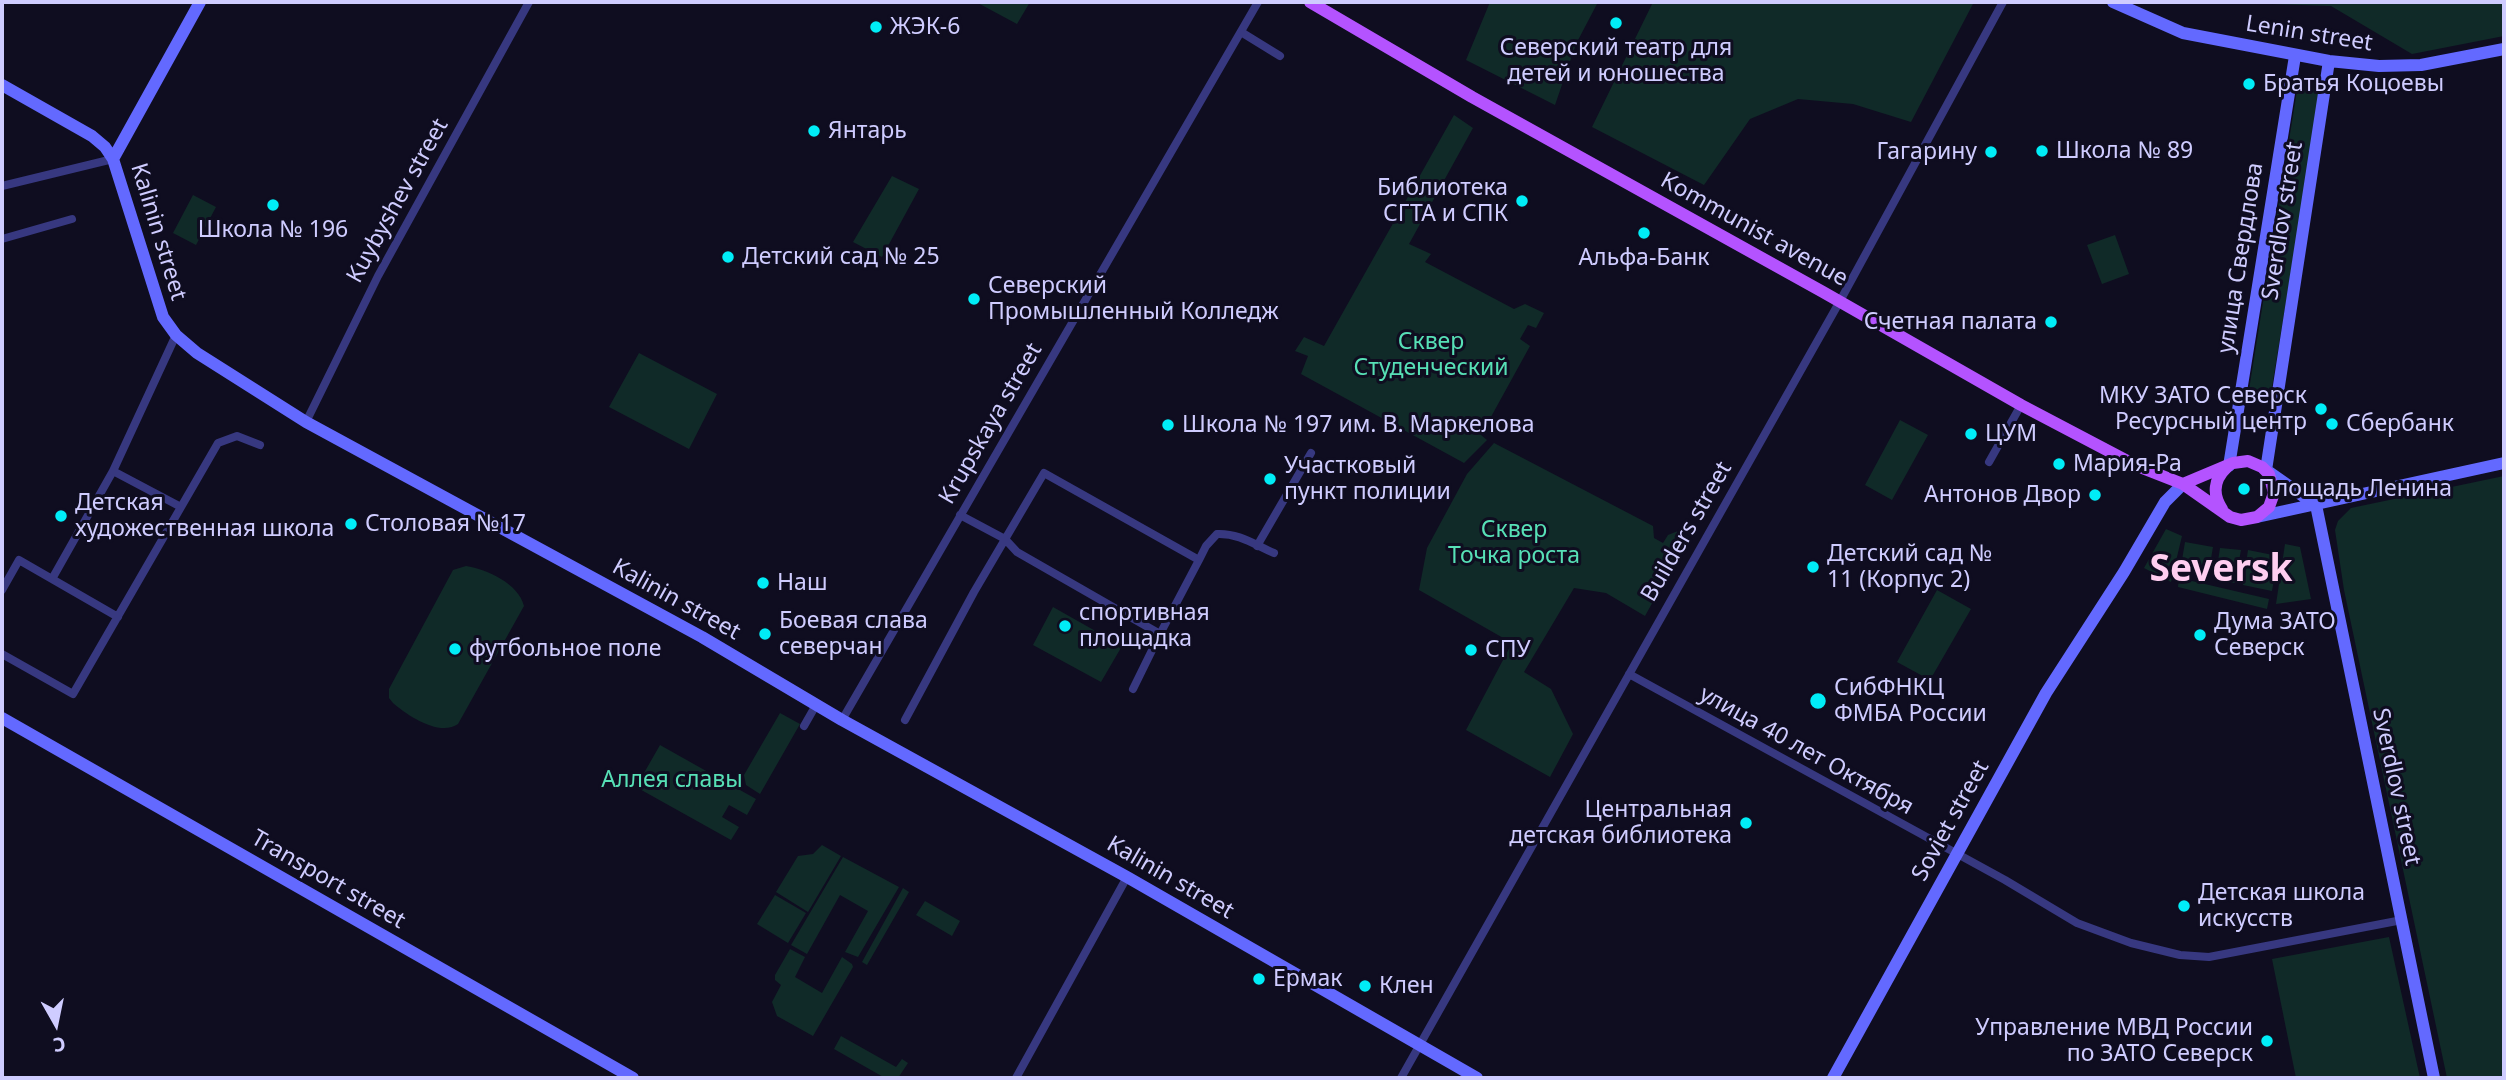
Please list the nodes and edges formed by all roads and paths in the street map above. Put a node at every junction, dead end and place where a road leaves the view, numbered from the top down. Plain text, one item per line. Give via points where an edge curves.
1 (200, 2) edge
2 (529, 2) edge
3 (1258, 2) edge
4 (1310, 2) edge
5 (2003, 2) edge
6 (2113, 2) edge
7 (1241, 32) junction
8 (2504, 49) edge
9 (1280, 56) dead end
10 (2295, 56) junction
11 (2329, 61) junction
12 (2, 85) edge
13 (113, 159) junction
14 (2, 187) edge
15 (72, 219) dead end
16 (2, 239) edge
17 (1840, 302) junction
18 (176, 335) junction
19 (2021, 405) junction
20 (306, 422) junction
21 (260, 445) dead end
22 (1311, 453) dead end
23 (1989, 462) dead end
24 (2504, 463) edge
25 (2229, 466) junction
26 (2266, 470) junction
27 (113, 471) junction
28 (2183, 484) junction
29 (2316, 505) junction
30 (181, 507) junction
31 (2222, 510) junction
32 (961, 515) junction
33 (2258, 517) junction
34 (1005, 539) junction
35 (1257, 546) junction
36 (1274, 553) dead end
37 (1199, 560) junction
38 (52, 579) junction
39 (2, 590) edge
40 (118, 617) junction
41 (1160, 634) junction
42 (2, 654) edge
43 (1629, 674) junction
44 (1133, 689) dead end
45 (816, 705) junction
46 (2, 718) edge
47 (842, 720) junction
48 (905, 720) dead end
49 (804, 726) dead end
50 (1957, 855) junction
51 (1127, 877) junction
52 (2402, 920) junction
53 (1419, 1045) junction
54 (634, 1078) edge
55 (1016, 1078) edge
56 (1401, 1078) edge
57 (1477, 1078) edge
58 (1833, 1078) edge
59 (2434, 1078) edge

1 - 13 street
2 - 20 street, Kuybyshev street via 378,276
3 - 7 street, Krupskaya street
4 - 17 main road, Kommunist avenue
5 - 17 street, Builders street
6 - 10 street, Lenin street via 2183,33
7 - 9 street
7 - 32 street, Krupskaya street
8 - 11 street, Lenin street via 2421,65
10 - 11 street, Lenin street
10 - 25 street, улица Свердлова
11 - 26 street, Sverdlov street
12 - 13 street, Kalinin street via 92,136
13 - 14 street
13 - 18 street, Kalinin street via 163,317
15 - 16 street
17 - 19 main road, Kommunist avenue
17 - 43 street, Builders street
18 - 20 street, Kalinin street
18 - 27 street
19 - 23 street
19 - 28 main road, Kommunist avenue via 2137,466
20 - 45 street, Kalinin street via 702,637
21 - 30 street via 237,436 218,443
22 - 35 street
24 - 29 street
25 - 26 main road via 2248,461
25 - 28 main road
25 - 31 main road via 2216,483 2216,500
26 - 29 street
26 - 33 main road via 2274,493 2269,507
27 - 30 street
27 - 38 street
28 - 31 main road
28 - 50 street, Soviet street via 2165,502 2046,693
29 - 33 street
29 - 52 street, Sverdlov street
30 - 40 street
31 - 33 main road via 2236,519
32 - 34 street
32 - 47 street, Krupskaya street
34 - 37 street via 1044,473
34 - 41 street via 1017,552
34 - 48 street
35 - 36 street
35 - 37 street via 1230,533 1217,534
37 - 41 street
38 - 39 street via 19,560
38 - 40 street
40 - 42 street via 73,694
41 - 44 street
43 - 50 street, улица 40 лет Октября
43 - 53 street, Builders street
45 - 47 street, Kalinin street
45 - 49 street
46 - 54 street, Transport street
47 - 51 street, Kalinin street
50 - 52 street, улица 40 лет Октября via 2077,923 2180,955 2209,957
50 - 58 street, Soviet street
51 - 53 street, Kalinin street
51 - 55 street
52 - 59 street, Sverdlov street
53 - 56 street, Builders street
53 - 57 street, Kalinin street

